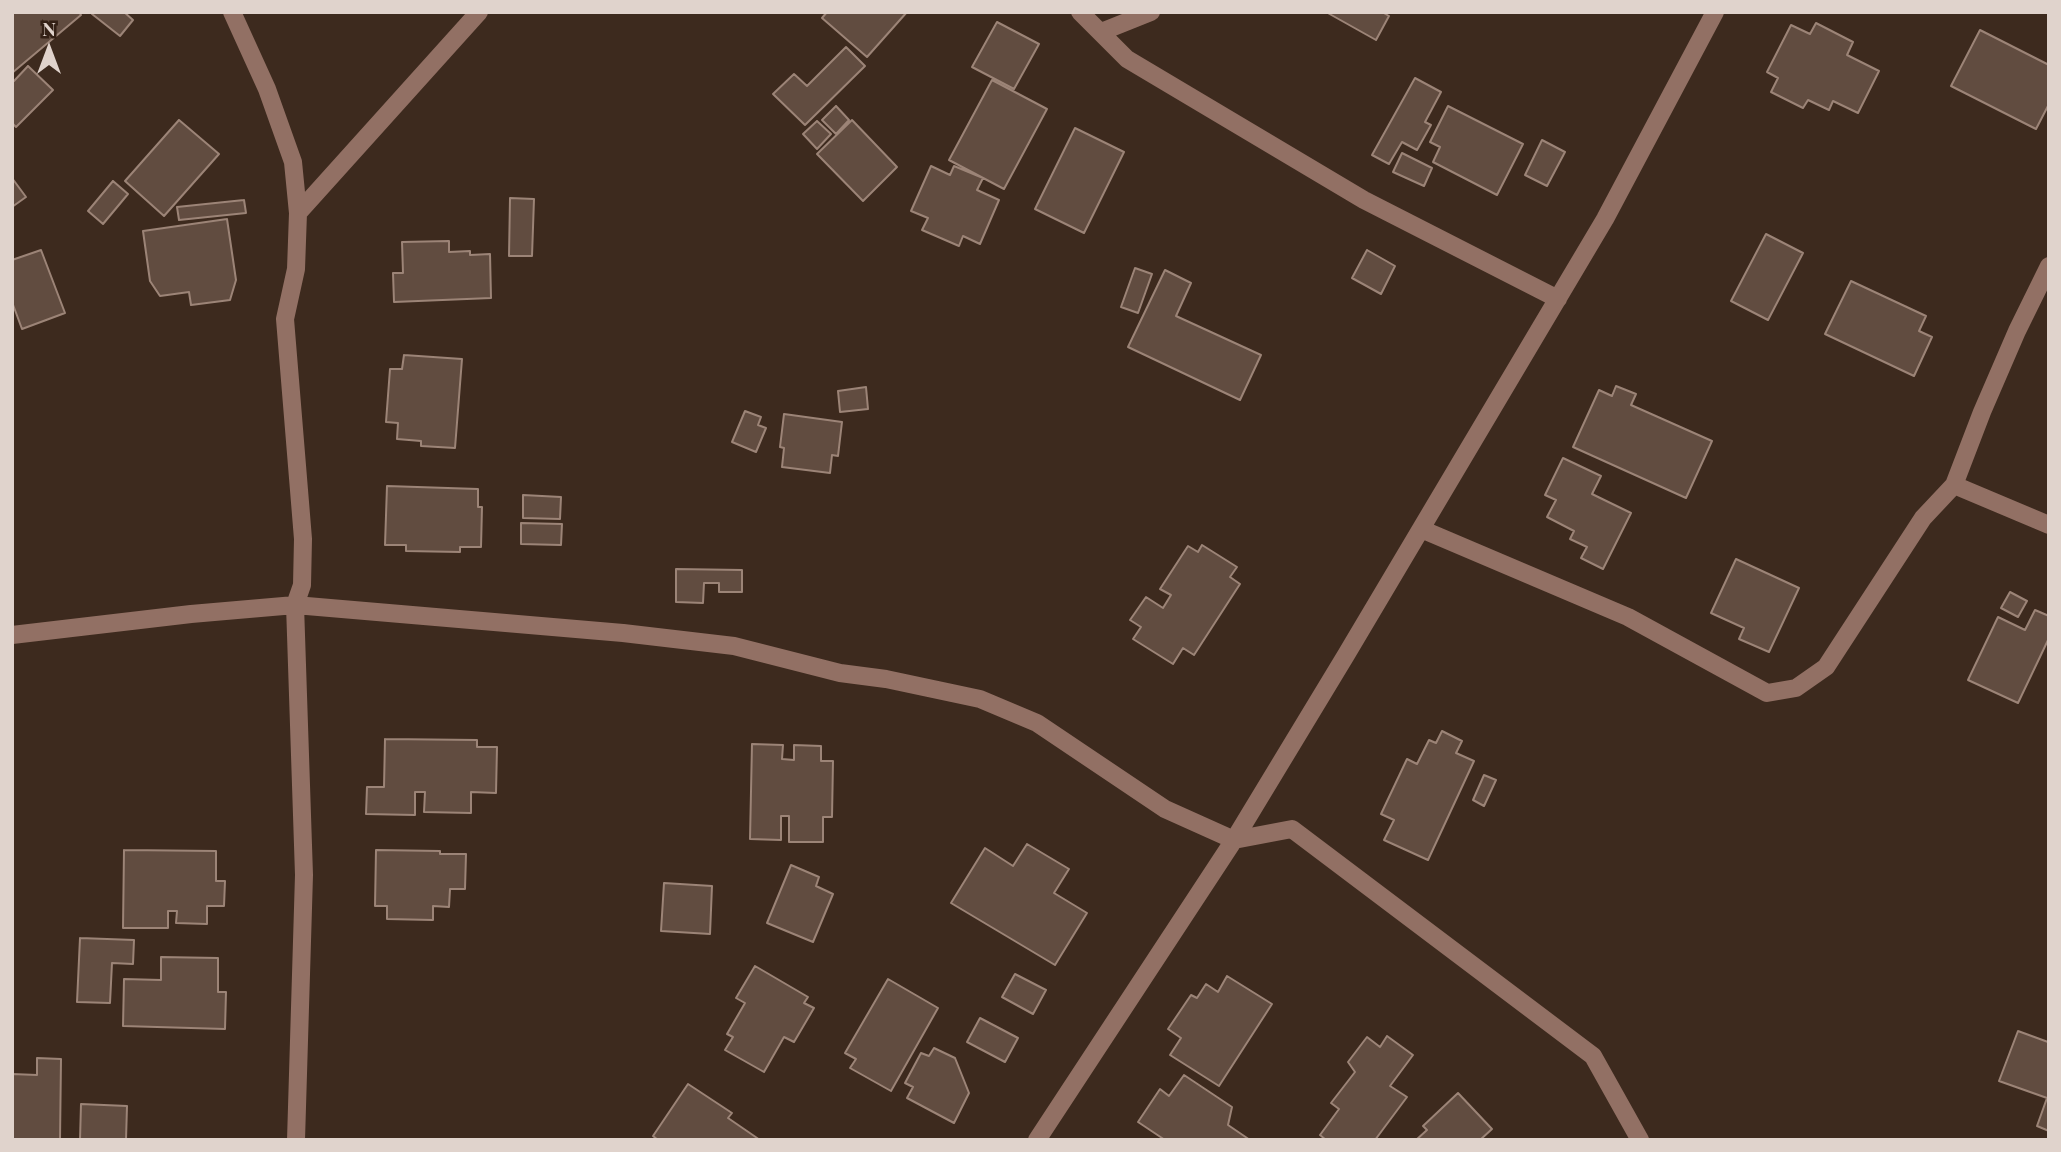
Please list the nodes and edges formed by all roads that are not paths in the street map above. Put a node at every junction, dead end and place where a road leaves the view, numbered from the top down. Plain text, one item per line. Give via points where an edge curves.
1 (232, 12) edge
2 (479, 12) edge
3 (1080, 12) edge
4 (1151, 12) edge
5 (1715, 12) edge
6 (1101, 32) junction
7 (298, 212) junction
8 (2049, 266) edge
9 (1558, 299) junction
10 (1954, 485) junction
11 (2049, 525) edge
12 (1421, 529) junction
13 (295, 604) junction
14 (12, 635) edge
15 (1234, 841) junction
16 (296, 1140) edge
17 (1037, 1140) edge
18 (1640, 1140) edge

1 - 7 street via 293,162
2 - 7 street
3 - 6 street
4 - 6 street
5 - 9 street
6 - 9 street via 1127,59 1364,200
7 - 13 street via 296,269 285,319 303,539 302,585
8 - 10 street via 1987,400
9 - 12 street
10 - 11 street
10 - 12 street via 1923,518 1826,667 1796,688 1768,693 1628,617
12 - 15 street
13 - 14 street
13 - 15 street via 734,646 840,673 980,699 1037,723 1165,809
13 - 16 street via 304,875
15 - 17 street
15 - 18 street via 1292,829 1593,1056

